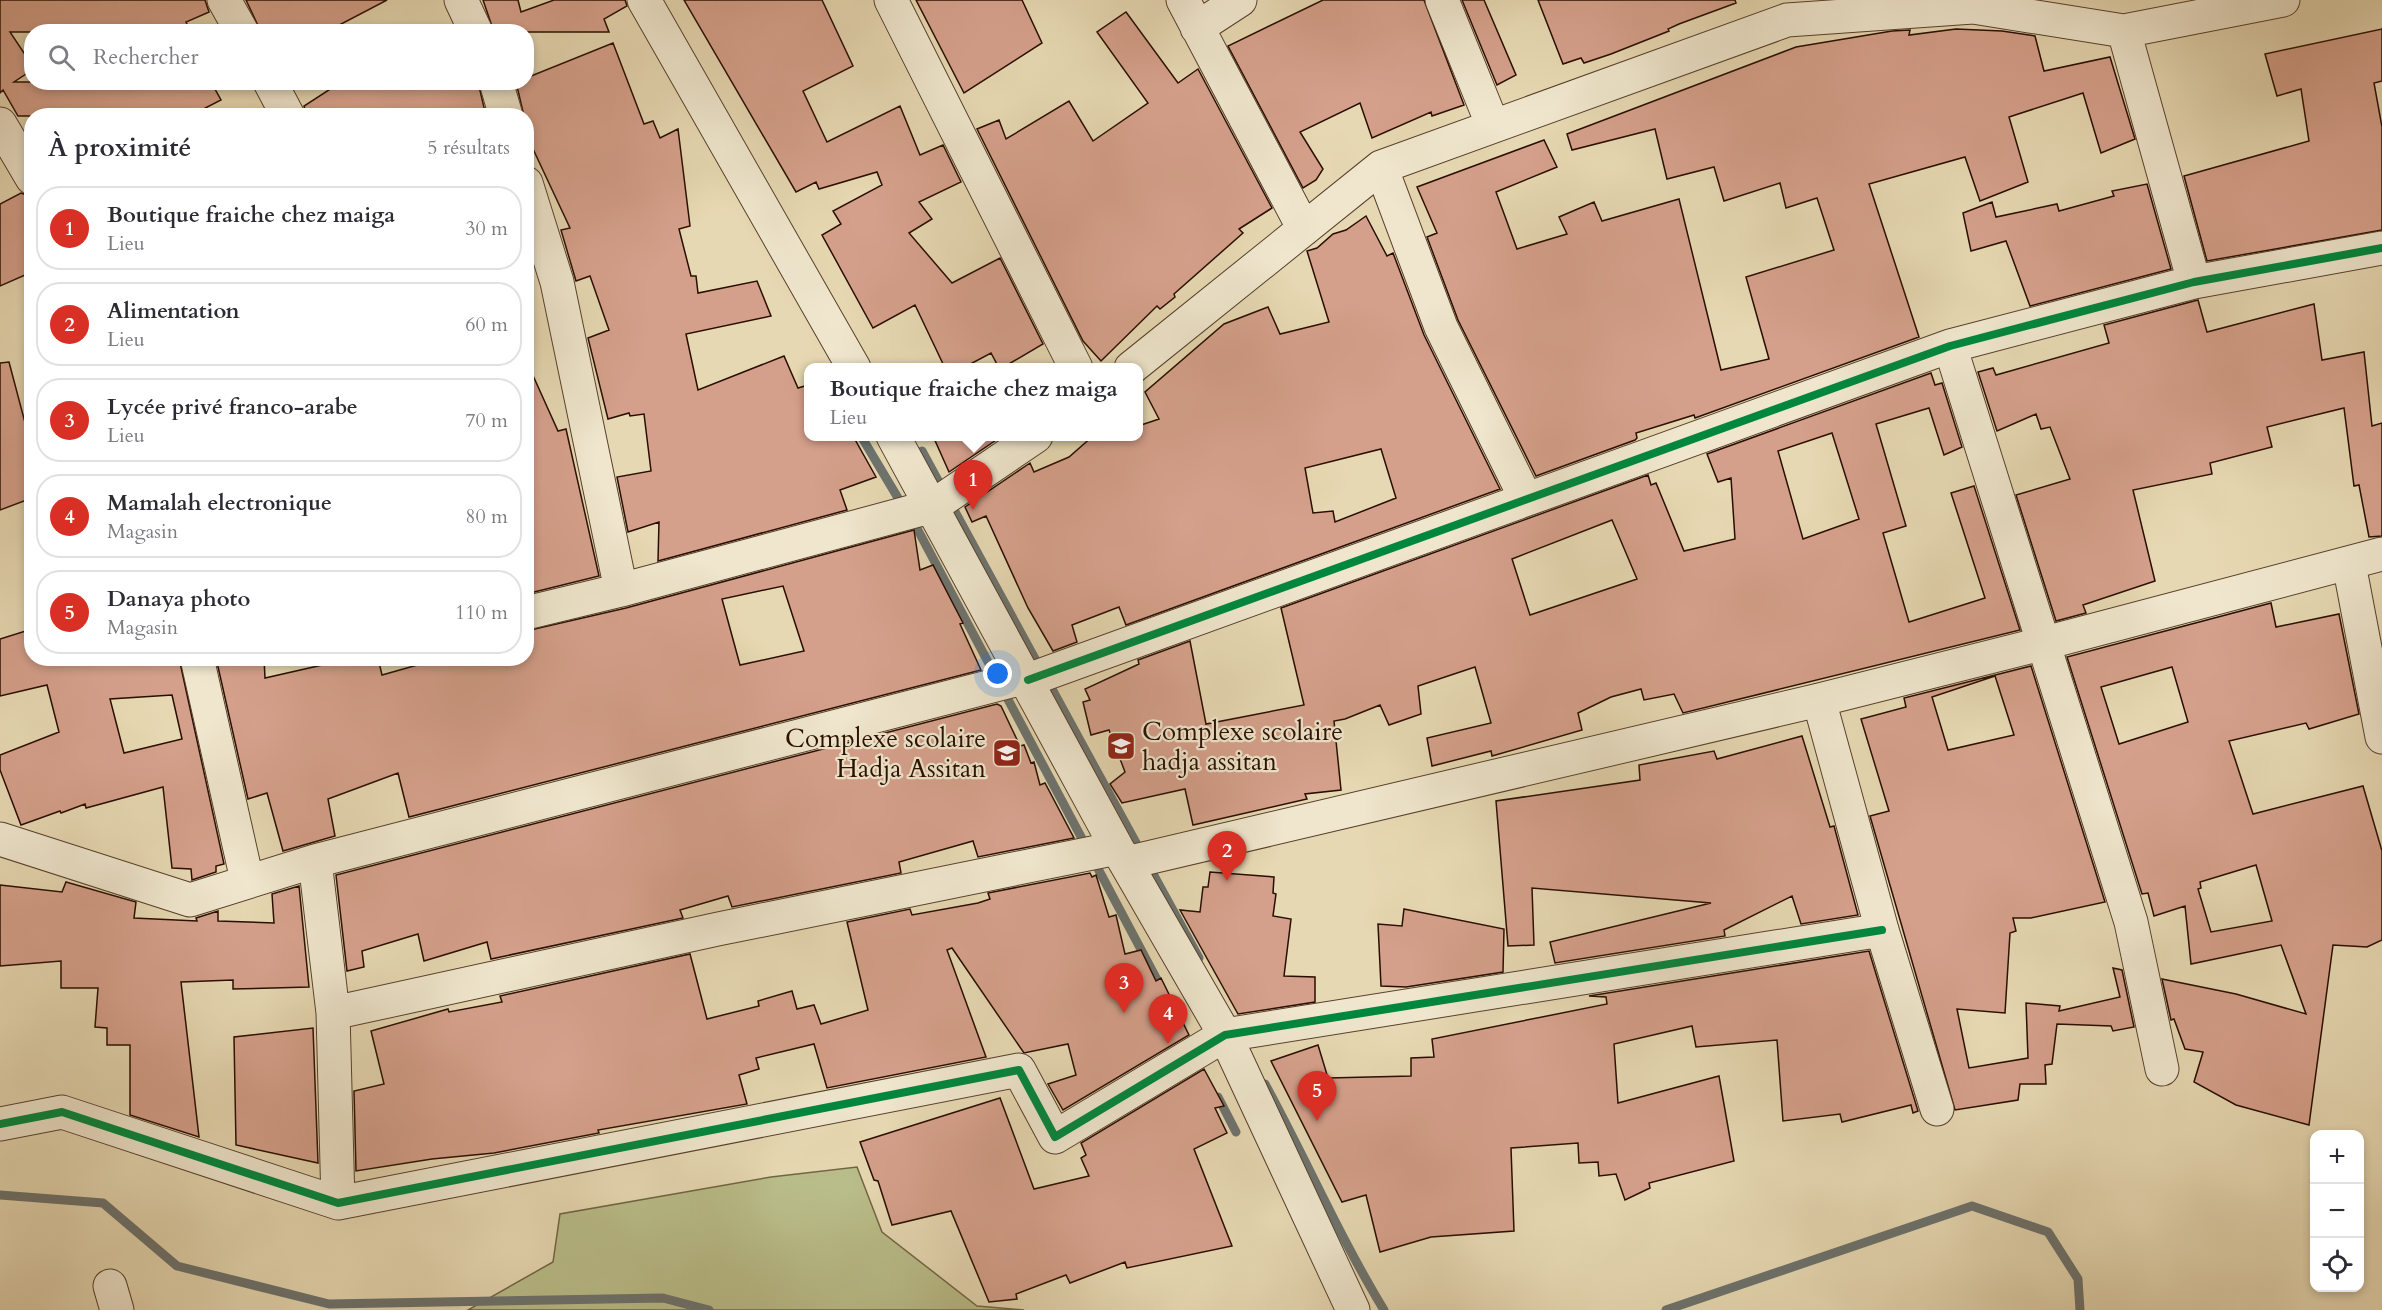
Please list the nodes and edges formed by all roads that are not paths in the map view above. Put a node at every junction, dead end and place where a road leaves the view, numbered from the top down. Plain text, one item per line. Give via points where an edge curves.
1 (224, 0) edge
2 (461, 0) edge
3 (644, 0) edge
4 (891, 0) edge
5 (1240, 0) edge
6 (1442, 0) edge
7 (2283, 0) edge
8 (1974, 4) edge
9 (1781, 10) edge
10 (1190, 14) edge
11 (238, 24) edge
12 (472, 24) edge
13 (2124, 31) junction
14 (274, 90) edge
15 (498, 90) edge
16 (284, 108) edge
17 (504, 108) edge
18 (0, 124) edge
19 (1493, 126) junction
20 (24, 164) edge
21 (1381, 167) junction
22 (534, 209) edge
23 (1304, 229) junction
24 (2382, 248) edge
25 (2194, 282) junction
26 (1950, 346) junction
27 (851, 363) edge
28 (1073, 363) edge
29 (1137, 363) edge
30 (896, 441) edge
31 (1029, 441) edge
32 (1526, 499) junction
33 (933, 506) junction
34 (2382, 554) edge
35 (2349, 564) junction
36 (621, 590) junction
37 (534, 610) edge
38 (2045, 644) junction
39 (199, 666) edge
40 (1025, 679) junction
41 (1819, 700) junction
42 (2382, 737) edge
43 (0, 839) edge
44 (1121, 855) junction
45 (315, 861) junction
46 (247, 880) junction
47 (1882, 930) junction
48 (333, 1013) junction
49 (1225, 1035) junction
50 (2162, 1069) dead end
51 (1937, 1109) dead end
52 (0, 1124) edge
53 (338, 1203) junction
54 (1353, 1310) edge

1 - 11 street
2 - 12 street
3 - 27 street
4 - 28 street
5 - 10 street
6 - 19 street
7 - 13 street
8 - 9 street
8 - 13 street
9 - 19 street
10 - 23 street
13 - 25 street
14 - 16 street
15 - 17 street
18 - 20 street
19 - 21 street
21 - 23 street
21 - 32 street via 1441,327
22 - 36 street via 557,282
23 - 29 street
24 - 25 street
25 - 26 street
26 - 32 street
26 - 38 street
30 - 33 street
31 - 33 street
32 - 40 street
33 - 36 street
33 - 40 street
34 - 35 street
35 - 38 street
35 - 42 street
36 - 37 street
38 - 41 street
38 - 50 street via 2131,922
39 - 46 street
40 - 44 street
40 - 45 street
41 - 44 street
41 - 47 street
43 - 46 street via 190,900
44 - 48 street via 718,929
44 - 49 street
45 - 46 street
45 - 48 street
47 - 49 street
47 - 51 street
48 - 53 street
49 - 53 street via 1055,1137 1019,1070
49 - 54 street
52 - 53 street via 62,1112

